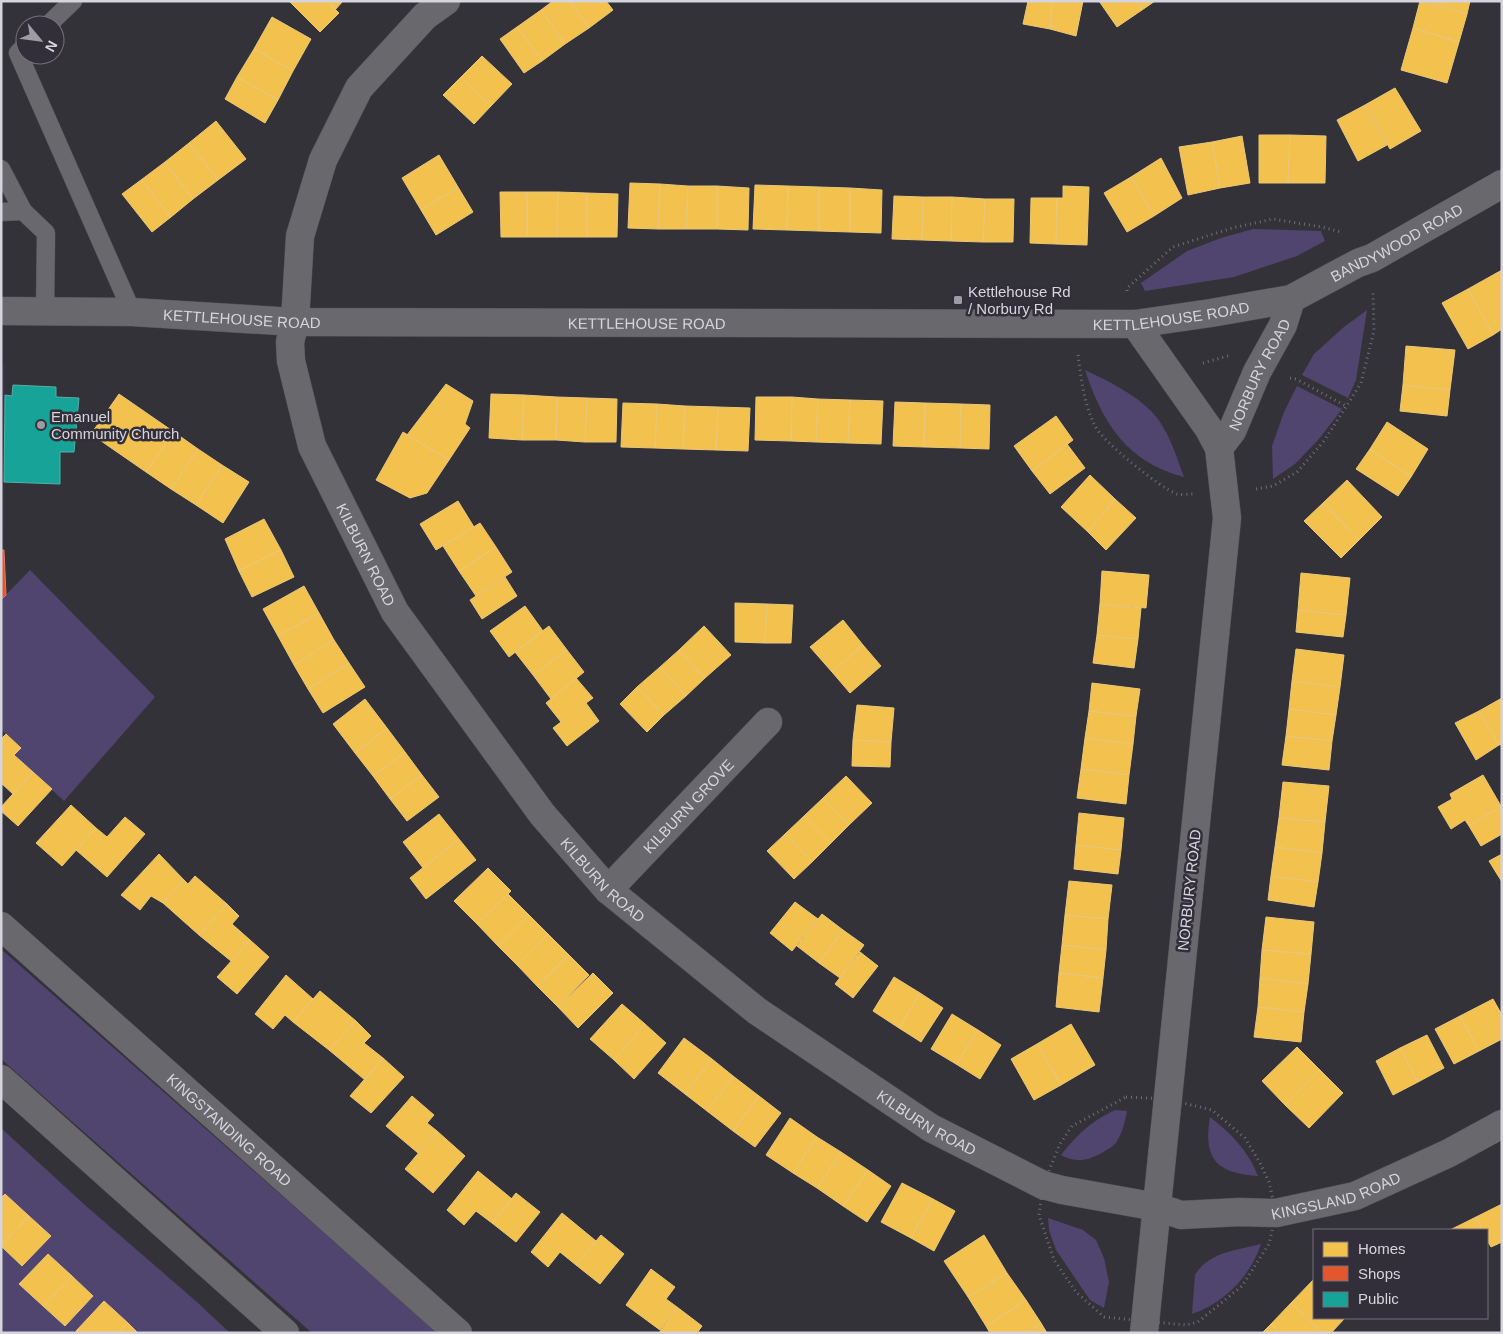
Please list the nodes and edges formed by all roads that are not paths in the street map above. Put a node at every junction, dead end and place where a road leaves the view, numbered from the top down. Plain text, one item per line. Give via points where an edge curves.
1 (73, 1) edge
2 (446, 1) edge
3 (58, 15) edge
4 (23, 65) edge
5 (1, 169) edge
6 (1502, 184) edge
7 (23, 211) junction
8 (1, 212) edge
9 (1290, 299) junction
10 (1, 311) edge
11 (45, 312) junction
12 (132, 312) junction
13 (295, 322) junction
14 (1132, 324) junction
15 (1219, 448) junction
16 (768, 722) dead end
17 (608, 890) junction
18 (1, 926) edge
19 (1, 1078) edge
20 (1502, 1124) edge
21 (1157, 1207) junction
22 (284, 1333) edge
23 (458, 1333) edge
24 (1144, 1333) edge

1 - 3 lane
2 - 13 street, KILBURN ROAD via 425,16 359,88 323,160 300,236
4 - 12 lane
5 - 7 lane
6 - 9 street, BANDYWOOD ROAD via 1372,258
7 - 8 lane
7 - 11 lane via 46,233
9 - 14 street, KETTLEHOUSE ROAD
9 - 15 street, NORBURY ROAD via 1284,325 1257,372 1232,431
10 - 11 street, KETTLEHOUSE ROAD
11 - 12 street, KETTLEHOUSE ROAD
12 - 13 street, KETTLEHOUSE ROAD
13 - 14 street, KETTLEHOUSE ROAD
13 - 17 street, KILBURN ROAD via 290,342 291,361 312,446 394,612 542,814
14 - 15 street, NORBURY ROAD
15 - 21 street, NORBURY ROAD via 1227,518
16 - 17 street, KILBURN GROVE
17 - 21 street, KILBURN ROAD via 758,1011 931,1128 1042,1185
18 - 23 street, KINGSTANDING ROAD
19 - 22 street
20 - 21 street, KINGSLAND ROAD via 1449,1153 1355,1196 1276,1213 1181,1215
21 - 24 street, NORBURY ROAD

